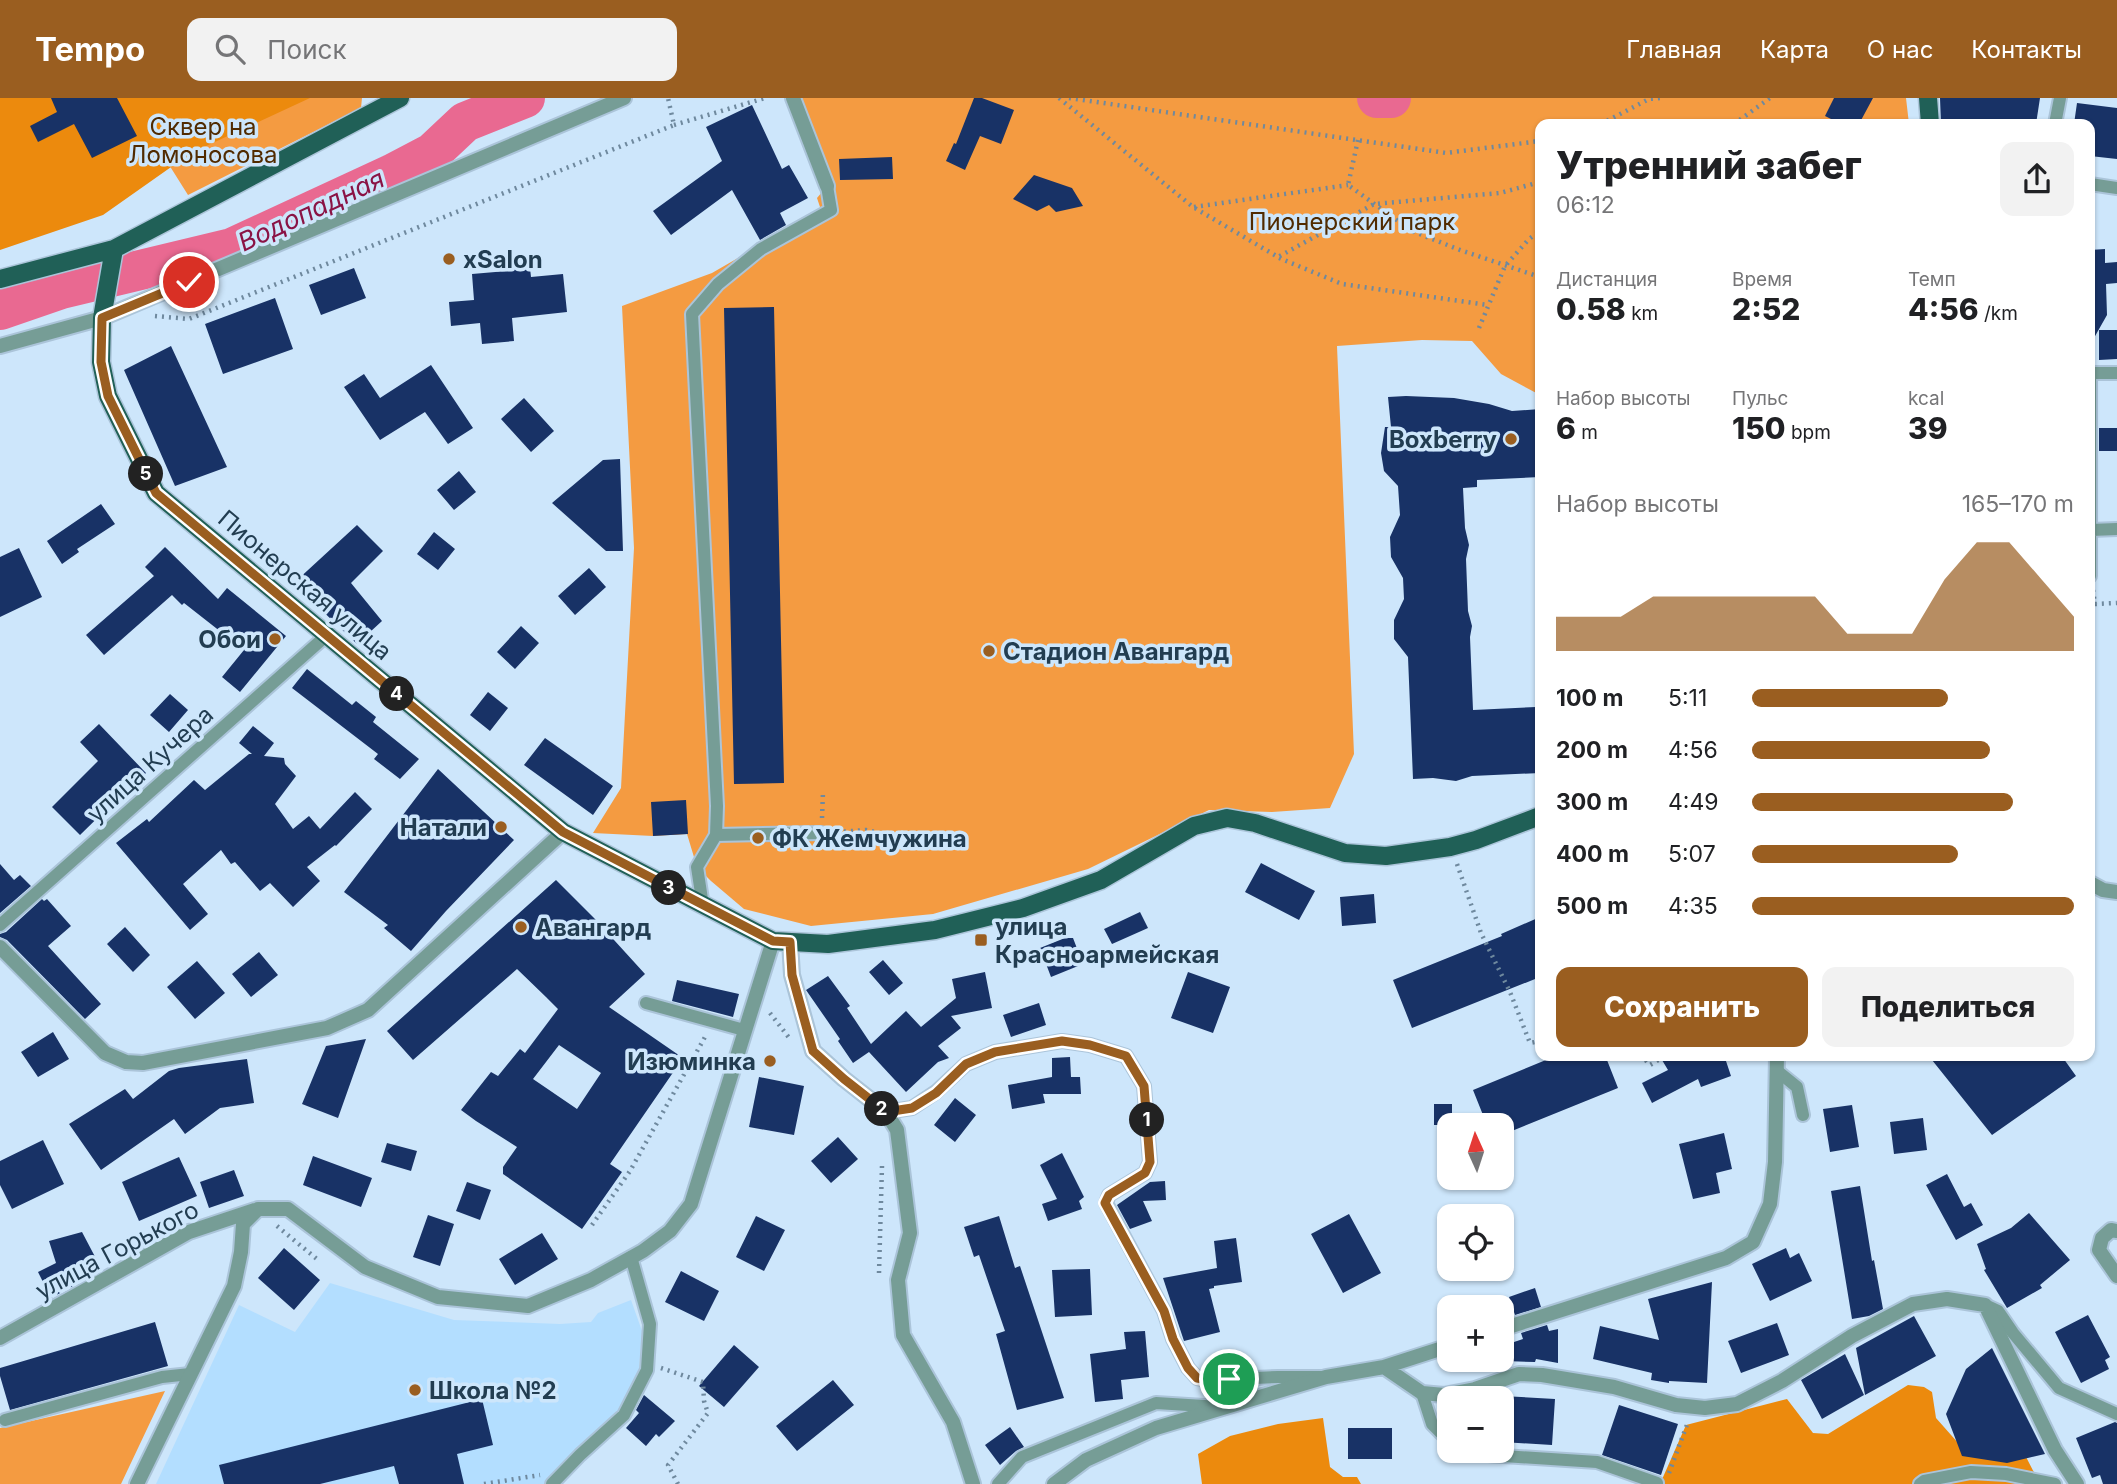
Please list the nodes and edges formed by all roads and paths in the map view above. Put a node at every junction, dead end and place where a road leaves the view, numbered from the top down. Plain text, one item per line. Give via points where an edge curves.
1 (400, 98) edge
2 (624, 98) edge
3 (668, 98) edge
4 (765, 98) edge
5 (793, 98) edge
6 (1059, 98) edge
7 (1069, 98) edge
8 (1661, 98) edge
9 (1770, 98) edge
10 (1928, 98) edge
11 (2060, 98) edge
12 (1649, 99) edge
13 (1611, 119) edge
14 (1741, 119) edge
15 (1930, 119) edge
16 (2057, 119) edge
17 (674, 125) junction
18 (1357, 140) junction
19 (1535, 142) edge
20 (1535, 183) edge
21 (2095, 185) edge
22 (827, 186) joint
23 (1348, 186) junction
24 (2117, 188) edge
25 (1374, 204) junction
26 (1193, 207) junction
27 (1535, 235) edge
28 (114, 249) junction
29 (1278, 257) junction
30 (1505, 266) junction
31 (1535, 275) edge
32 (0, 279) edge
33 (1488, 305) junction
34 (102, 318) junction
35 (144, 320) dead end
36 (1479, 328) dead end
37 (0, 346) edge
38 (2095, 373) edge
39 (2117, 373) edge
40 (2117, 529) edge
41 (2095, 530) edge
42 (2117, 603) edge
43 (2095, 604) edge
44 (327, 635) junction
45 (823, 792) dead end
46 (1535, 818) edge
47 (563, 832) junction
48 (821, 833) junction
49 (716, 835) junction
50 (929, 839) dead end
51 (1450, 847) junction
52 (2095, 886) edge
53 (2117, 892) edge
54 (703, 906) junction
55 (0, 925) edge
56 (781, 942) junction
57 (0, 947) edge
58 (646, 1003) dead end
59 (764, 1005) dead end
60 (716, 1022) junction
61 (744, 1030) junction
62 (792, 1042) dead end
63 (1535, 1042) edge
64 (1777, 1061) edge
65 (1776, 1070) junction
66 (886, 1112) junction
67 (1803, 1115) dead end
68 (882, 1157) dead end
69 (258, 1209) junction
70 (592, 1225) dead end
71 (2117, 1231) edge
72 (297, 1243) dead end
73 (631, 1257) junction
74 (318, 1260) dead end
75 (2117, 1276) edge
76 (879, 1281) dead end
77 (1985, 1305) junction
78 (1514, 1325) edge
79 (0, 1338) edge
80 (1437, 1350) edge
81 (1384, 1367) junction
82 (647, 1370) junction
83 (190, 1374) junction
84 (1326, 1377) junction
85 (1422, 1393) junction
86 (1694, 1406) junction
87 (1226, 1407) junction
88 (2117, 1414) edge
89 (5, 1420) dead end
90 (1437, 1429) edge
91 (1514, 1457) edge
92 (565, 1470) junction
93 (1661, 1483) edge
94 (136, 1484) edge
95 (484, 1484) edge
96 (552, 1484) edge
97 (678, 1484) edge
98 (973, 1484) edge
99 (998, 1484) edge
100 (1054, 1484) edge
101 (1920, 1484) edge
102 (2055, 1484) edge
103 (2077, 1484) edge

1 - 28 main road
2 - 34 street
3 - 17 path
4 - 17 path
5 - 22 street
6 - 26 path
7 - 18 path
8 - 12 path
9 - 14 path
10 - 15 main road
11 - 16 lane
12 - 13 path
17 - 35 path via 189,319 155,316
18 - 19 path via 1446,153
18 - 23 path
20 - 25 path via 1500,193
21 - 24 lane
22 - 49 lane via 831,210 761,249 718,284 692,314
23 - 25 path
23 - 26 path
25 - 29 path
25 - 30 path via 1412,231
26 - 29 path
27 - 30 path
28 - 32 main road
28 - 34 main road, Пионерская улица
29 - 33 path via 1342,284
30 - 31 path
30 - 33 path
33 - 36 path
34 - 37 street
34 - 44 main road, Пионерская улица via 101,362 108,396 156,493
38 - 39 lane
40 - 41 lane
42 - 43 path
44 - 47 main road, Пионерская улица
44 - 55 lane, улица Кучера
45 - 48 path
46 - 51 main road
47 - 54 main road, Пионерская улица
47 - 57 street via 368,1010 301,1034 143,1063 126,1062 105,1054
48 - 49 lane
48 - 50 path via 866,830 910,840
49 - 54 lane via 697,867
51 - 56 main road via 1387,856 1345,853 1255,822 1227,818 1194,826 1101,880 1023,908 934,930 828,944
51 - 63 path via 1480,933 1531,1043
52 - 53 street
54 - 56 main road, Пионерская улица
56 - 61 street
56 - 66 street via 813,1051
58 - 60 lane
59 - 62 path
60 - 61 lane
60 - 70 path via 630,1171
61 - 73 street via 691,1204 670,1231
64 - 65 street
65 - 67 lane via 1797,1087
65 - 78 street via 1773,1183 1770,1205 1753,1242 1726,1258
66 - 84 lane via 912,1108 936,1093 966,1064 995,1052 1062,1041 1126,1056 1144,1086 1150,1162 1145,1173 1109,1195 1105,1203 1164,1311 1188,1368 1197,1378 1209,1380
66 - 98 street via 897,1130 909,1233 898,1280 903,1335 953,1422
68 - 76 path
69 - 73 street via 288,1209 365,1266 438,1297 528,1306 592,1280
69 - 79 street, улица Горького via 189,1232
69 - 83 street via 243,1224 234,1286
71 - 75 street via 2102,1238 2099,1250
72 - 74 path
73 - 82 lane via 650,1324
77 - 86 street via 1947,1299 1913,1304 1737,1404
77 - 88 lane via 1998,1311 2059,1388
77 - 103 street via 2055,1450
80 - 81 street
81 - 84 street
81 - 85 street
82 - 92 lane via 624,1415
82 - 97 path via 662,1367 703,1382 708,1413 668,1465
83 - 89 lane via 162,1377
83 - 94 street
84 - 87 street
85 - 86 street via 1444,1395 1520,1374 1542,1375
85 - 90 lane
86 - 93 path
87 - 99 lane via 1156,1403 1022,1457
87 - 100 street via 1156,1428 1086,1460
91 - 93 lane via 1597,1462
92 - 95 path
92 - 96 lane
101 - 102 lane via 1971,1472

